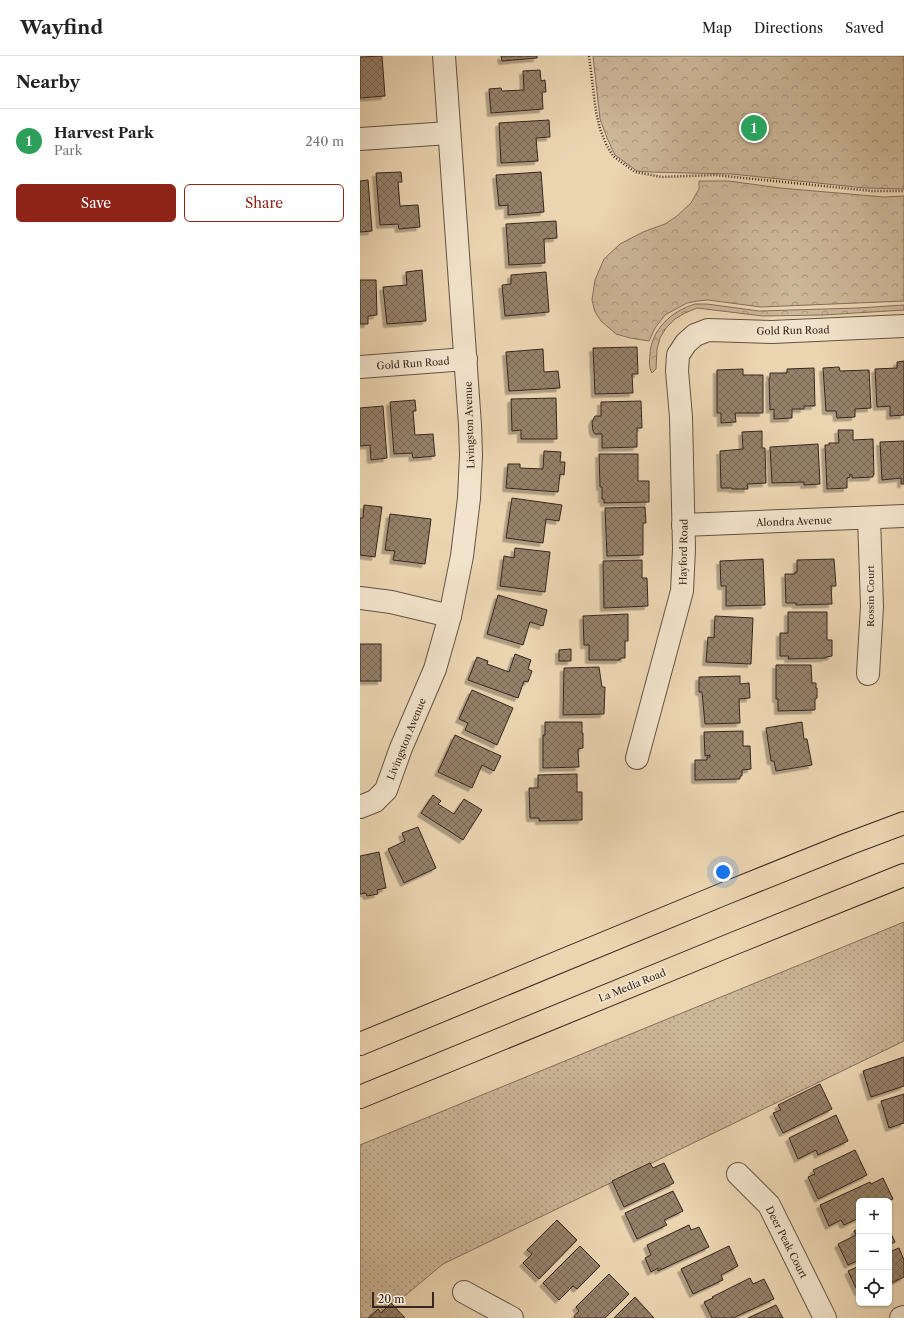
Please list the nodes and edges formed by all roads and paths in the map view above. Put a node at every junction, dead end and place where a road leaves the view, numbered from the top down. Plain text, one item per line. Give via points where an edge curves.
1 (444, 56) edge
2 (589, 56) edge
3 (449, 133) junction
4 (360, 139) edge
5 (904, 191) edge
6 (904, 326) edge
7 (686, 343) joint
8 (466, 359) junction
9 (360, 367) edge
10 (904, 516) edge
11 (869, 518) junction
12 (683, 525) junction
13 (360, 598) edge
14 (450, 616) junction
15 (868, 674) dead end
16 (637, 758) dead end
17 (368, 804) edge
18 (904, 823) edge
19 (904, 875) edge
20 (360, 1044) edge
21 (360, 1096) edge
22 (738, 1174) dead end
23 (464, 1292) dead end
24 (904, 1317) edge
25 (512, 1318) edge
26 (825, 1318) edge
27 (901, 1318) edge

1 - 3 street, Livingston Avenue
2 - 5 path via 600,129 613,156 635,172 662,177 715,175 872,191
3 - 4 street
3 - 8 street, Livingston Avenue
6 - 7 street, Gold Run Road via 772,332 708,330 695,335
7 - 12 street, Hayford Road via 678,355 677,372
8 - 9 street, Gold Run Road
8 - 14 street, Livingston Avenue via 471,455 469,498 462,556
10 - 11 street, Alondra Avenue
11 - 12 street, Alondra Avenue
11 - 15 street, Rossin Court via 872,606
12 - 16 street, Hayford Road via 682,591
13 - 14 street via 391,602
14 - 17 street, Livingston Avenue via 435,669 386,790
18 - 20 main road via 740,887
19 - 21 main road, La Media Road
22 - 26 street, Deer Peak Court via 769,1205
23 - 25 street
24 - 27 street

